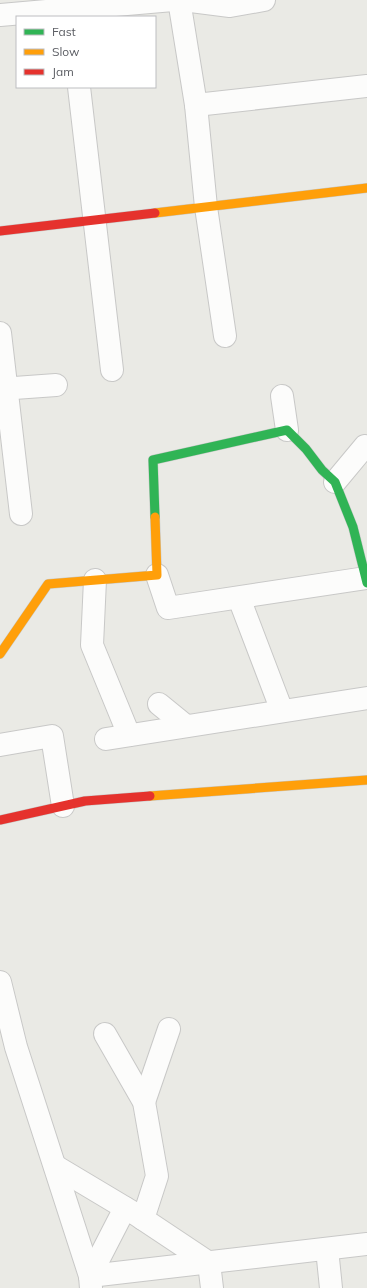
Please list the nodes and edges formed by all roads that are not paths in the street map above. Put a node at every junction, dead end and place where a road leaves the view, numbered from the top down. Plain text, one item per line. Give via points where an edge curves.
1 (173, 0) edge
2 (179, 0) edge
3 (183, 0) edge
4 (264, 0) edge
5 (230, 3) edge
6 (70, 13) edge
7 (0, 15) edge
8 (367, 86) edge
9 (79, 88) edge
10 (196, 105) junction
11 (367, 188) edge
12 (206, 207) junction
13 (95, 220) junction
14 (0, 231) edge
15 (0, 333) edge
16 (225, 336) dead end
17 (112, 370) dead end
18 (56, 385) dead end
19 (3, 388) edge
20 (282, 396) dead end
21 (287, 430) junction
22 (365, 446) dead end
23 (335, 482) junction
24 (22, 514) dead end
25 (157, 575) junction
26 (95, 580) junction
27 (367, 580) edge
28 (240, 598) junction
29 (0, 654) edge
30 (367, 698) edge
31 (159, 704) dead end
32 (282, 711) junction
33 (186, 726) junction
34 (129, 735) junction
35 (106, 739) dead end
36 (0, 745) edge
37 (367, 780) edge
38 (63, 806) junction
39 (0, 820) edge
40 (0, 982) edge
41 (169, 1029) dead end
42 (104, 1034) dead end
43 (144, 1102) junction
44 (55, 1166) junction
45 (125, 1208) junction
46 (143, 1219) junction
47 (367, 1244) edge
48 (327, 1249) junction
49 (209, 1263) junction
50 (91, 1282) edge
51 (212, 1288) edge
52 (331, 1288) edge

1 - 6 street
2 - 10 street
3 - 5 street
4 - 5 street
6 - 7 street
8 - 10 street
9 - 13 street
10 - 12 street
11 - 12 street
12 - 13 street
12 - 16 street
13 - 14 street
13 - 17 street
15 - 19 street
18 - 19 street
19 - 24 street
20 - 21 street
21 - 23 street
21 - 25 street via 153,460
22 - 23 street
23 - 27 street via 353,527
25 - 26 street
25 - 28 street via 168,608
26 - 29 street via 48,584
26 - 34 street via 92,645
27 - 28 street
28 - 32 street
30 - 32 street
31 - 33 street
32 - 33 street
33 - 34 street
34 - 35 street
36 - 38 street via 52,736
37 - 38 street via 85,801
38 - 39 street
40 - 44 street via 16,1047
41 - 43 street
42 - 43 street
43 - 46 street via 157,1176
44 - 45 street
44 - 50 street
45 - 46 street
45 - 50 street
46 - 49 street
47 - 48 street
48 - 49 street
48 - 52 street
49 - 50 street
49 - 51 street

